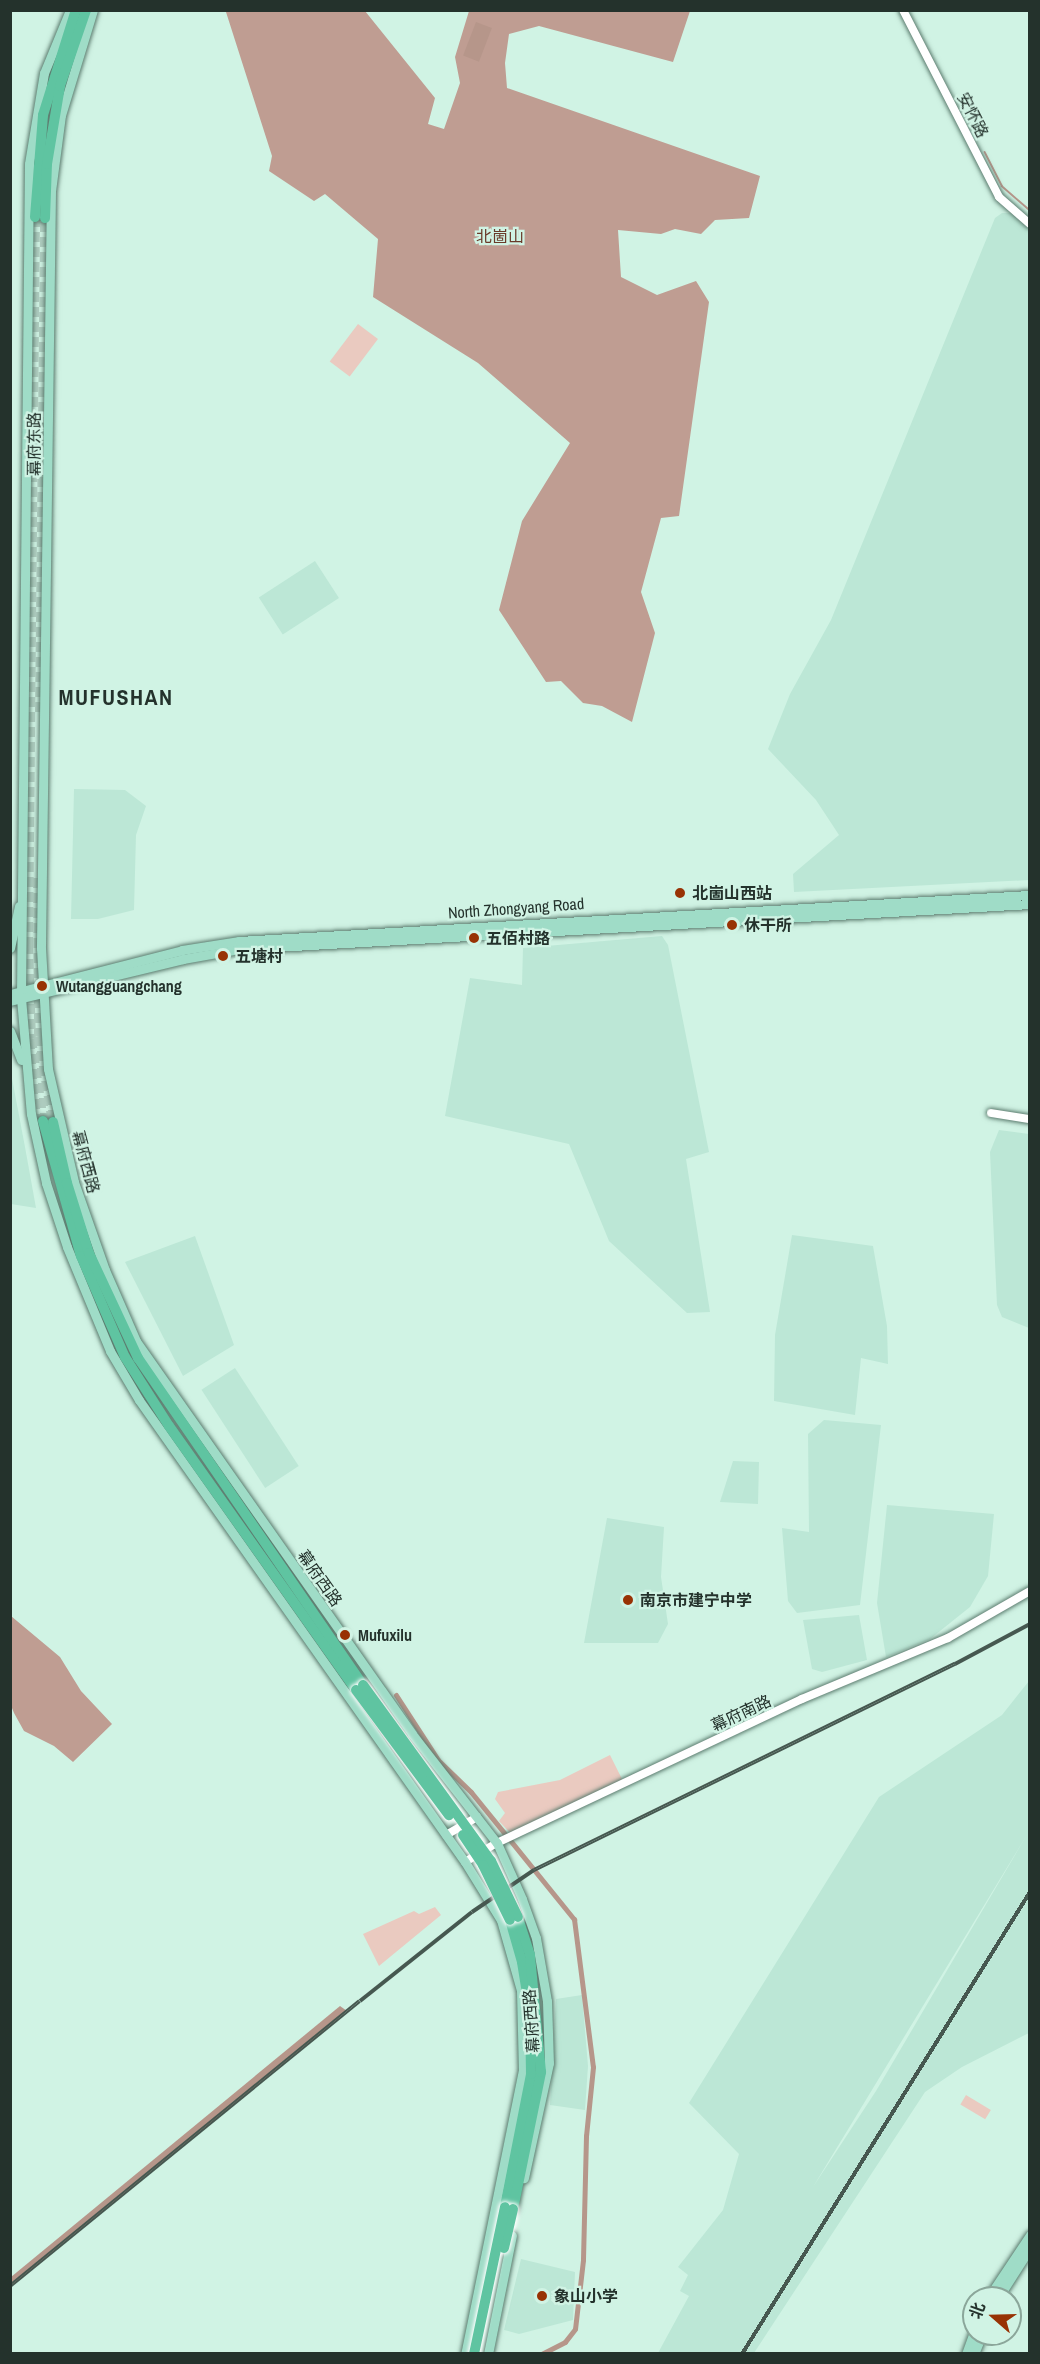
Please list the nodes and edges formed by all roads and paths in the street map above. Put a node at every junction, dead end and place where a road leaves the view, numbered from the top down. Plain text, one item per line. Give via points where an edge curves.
1 (76, 10) edge
2 (86, 10) edge
3 (93, 10) edge
4 (903, 10) edge
5 (69, 13) edge
6 (81, 22) junction
7 (79, 51) junction
8 (1029, 224) edge
9 (44, 883) joint
10 (23, 892) junction
11 (1029, 895) edge
12 (1029, 904) edge
13 (10, 948) edge
14 (41, 989) junction
15 (10, 994) edge
16 (21, 994) junction
17 (10, 1001) edge
18 (10, 1031) edge
19 (26, 1074) junction
20 (991, 1113) dead end
21 (1029, 1119) edge
22 (48, 1122) tunnel mouth
23 (1029, 1591) edge
24 (477, 1817) junction
25 (446, 1835) junction
26 (498, 1843) junction
27 (465, 1862) junction
28 (514, 1919) junction
29 (524, 2047) junction
30 (549, 2063) junction
31 (531, 2074) junction
32 (538, 2087) junction
33 (516, 2150) junction
34 (504, 2175) junction
35 (512, 2206) junction
36 (1029, 2235) edge
37 (1029, 2247) edge
38 (996, 2286) edge
39 (1005, 2286) edge
40 (476, 2300) junction
41 (498, 2303) junction
42 (482, 2334) dead end
43 (465, 2354) edge
44 (477, 2354) edge
45 (488, 2354) edge

1 - 6 highway via 43,115 40,218 52,124
2 - 6 highway
3 - 7 main road, 幕府东路
4 - 8 street, 安怀路 via 999,197
5 - 10 main road, 幕府东路 via 44,73 29,164
6 - 7 highway
7 - 9 main road, 幕府东路 via 61,116 51,191
9 - 14 main road, 幕府西路
10 - 13 main road
10 - 16 main road, 幕府东路
11 - 14 main road, North Zhongyang Road via 239,941 182,950
12 - 14 main road, North Zhongyang Road via 240,949
14 - 16 main road, North Zhongyang Road
14 - 24 main road, 幕府西路 via 48,1069 74,1182 105,1270 136,1341 399,1715
15 - 16 main road, North Zhongyang Road
16 - 17 main road, North Zhongyang Road
16 - 19 main road, 幕府东路
18 - 19 main road
19 - 25 main road, 幕府西路 via 46,1183 110,1351 139,1400
20 - 21 street
22 - 28 highway, 幕府西路, bridge via 75,1236 125,1357 169,1426 468,1842
23 - 26 street, 幕府南路 via 948,1638 802,1699
24 - 25 street
24 - 26 main road, 幕府西路
25 - 27 main road, 幕府西路
26 - 27 street, 幕府南路
26 - 30 main road, 幕府西路 via 536,1938 547,2001
27 - 29 main road, 幕府西路 via 501,1920 513,1955 521,1990
28 - 31 highway, 幕府西路 via 530,2012
28 - 32 highway, 幕府西路 via 530,1955 537,2006
29 - 31 highway
29 - 34 main road, 幕府西路
30 - 32 highway
30 - 35 main road, 幕府西路
31 - 33 highway, 幕府西路
32 - 35 highway, 幕府西路
33 - 34 highway
33 - 35 highway, 幕府西路
34 - 40 main road, 幕府西路
35 - 41 main road, 幕府西路
35 - 44 highway, 幕府西路, bridge
36 - 38 main road
37 - 39 main road
40 - 41 main road via 487,2308
40 - 43 main road, 幕府西路
41 - 45 main road, 幕府西路
42 - 44 main road

